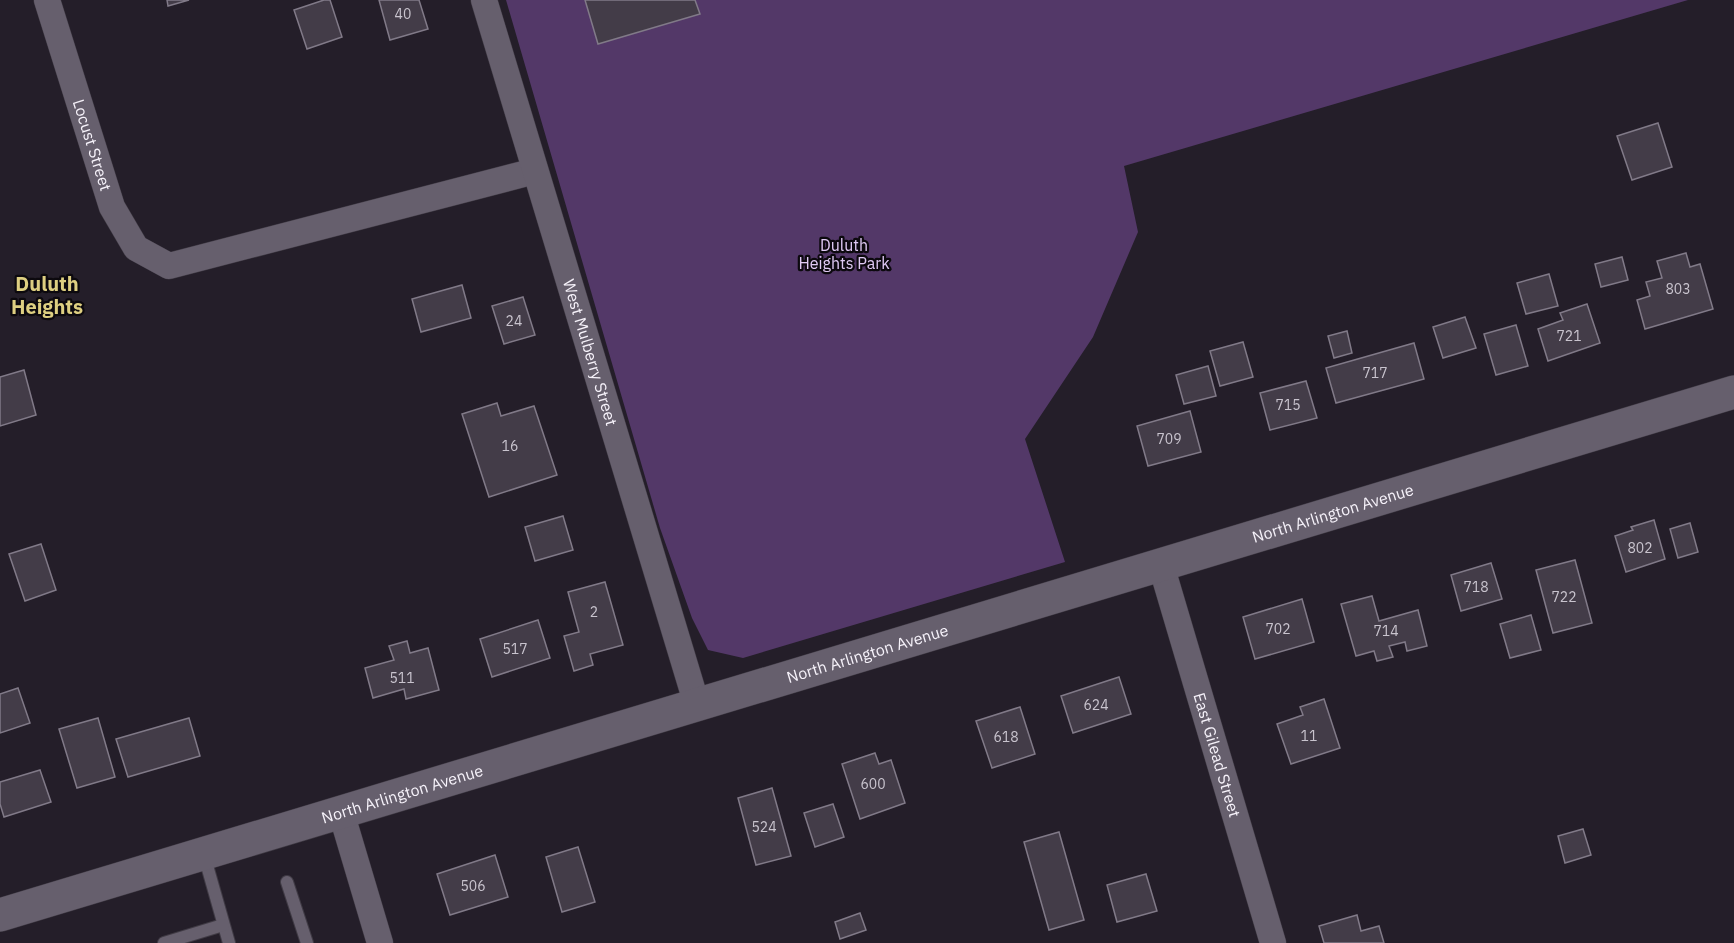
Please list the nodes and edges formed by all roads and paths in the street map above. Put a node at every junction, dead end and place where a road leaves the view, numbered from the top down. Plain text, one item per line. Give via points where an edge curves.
1 (47, 0) edge
2 (484, 0) edge
3 (535, 171) junction
4 (1734, 392) edge
5 (1161, 565) junction
6 (697, 705) junction
7 (341, 812) junction
8 (203, 854) junction
9 (287, 882) dead end
10 (0, 915) edge
11 (224, 924) junction
12 (164, 943) edge
13 (229, 943) edge
14 (306, 943) edge
15 (380, 943) edge
16 (1274, 943) edge

1 - 3 street, Locust Street via 112,207 136,248 170,266
2 - 3 street, West Mulberry Street
3 - 6 street, West Mulberry Street
4 - 5 main road, North Arlington Avenue
5 - 6 main road, North Arlington Avenue
5 - 16 street, East Gilead Street
6 - 7 main road, North Arlington Avenue
7 - 8 main road, North Arlington Avenue
7 - 15 street
8 - 10 main road, North Arlington Avenue
8 - 11 lane
9 - 14 lane
11 - 12 lane
11 - 13 lane

